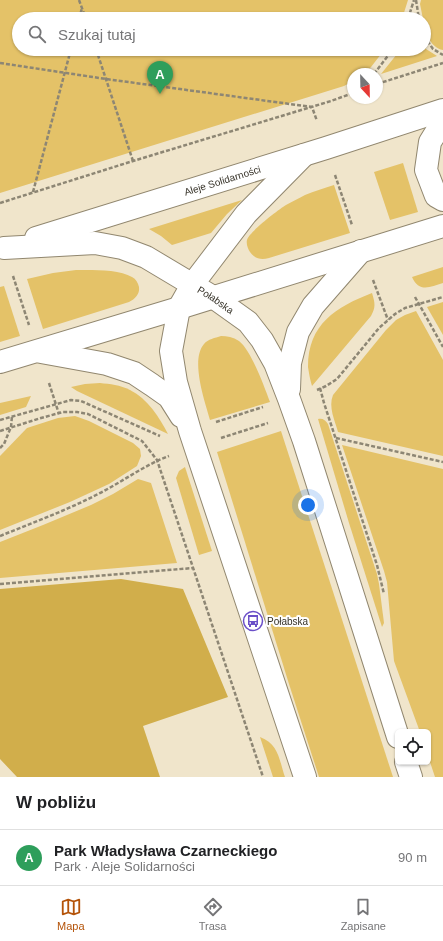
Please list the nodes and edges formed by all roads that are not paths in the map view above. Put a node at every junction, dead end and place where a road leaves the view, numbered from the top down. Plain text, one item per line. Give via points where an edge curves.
1 (443, 110) edge
2 (443, 121) edge
3 (304, 154) junction
4 (443, 200) edge
5 (443, 226) edge
6 (2, 248) edge
7 (362, 251) junction
8 (192, 285) junction
9 (213, 297) junction
10 (179, 308) junction
11 (38, 351) junction
12 (0, 362) edge
13 (291, 403) junction
14 (191, 435) junction
15 (395, 729) edge
16 (407, 765) edge
17 (305, 777) edge
18 (411, 777) edge

1 - 3 street, Aleje Solidarności
2 - 4 street via 430,142 426,170 436,196
3 - 6 street, Aleje Solidarności
3 - 8 street, Połabska via 246,214
5 - 7 street
6 - 8 street, Połabska via 95,243 122,248 146,257
7 - 9 street
7 - 13 street via 313,306 298,332 290,363
8 - 9 street, Połabska
8 - 10 street, Połabska
9 - 10 street
9 - 13 street, Połabska via 248,322 262,340 275,363
10 - 11 street
10 - 14 street, Połabska via 171,351 176,382
11 - 12 street
11 - 14 street via 107,364 134,373 169,397
13 - 15 street, Połabska
14 - 17 street, Połabska
16 - 18 street

